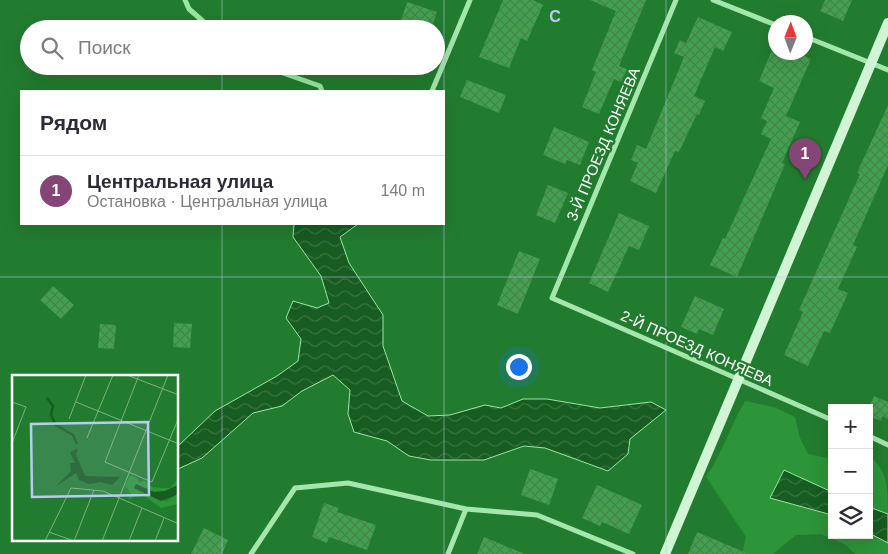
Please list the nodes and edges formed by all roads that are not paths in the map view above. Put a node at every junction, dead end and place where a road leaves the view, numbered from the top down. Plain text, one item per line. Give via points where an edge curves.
1 (470, 0) edge
2 (676, 0) edge
3 (713, 0) edge
4 (768, 22) edge
5 (888, 23) edge
6 (813, 40) edge
7 (445, 60) edge
8 (872, 63) junction
9 (888, 70) edge
10 (439, 75) edge
11 (432, 90) edge
12 (552, 298) joint
13 (738, 380) junction
14 (828, 418) edge
15 (873, 438) edge
16 (888, 444) edge
17 (466, 509) junction
18 (251, 554) edge
19 (448, 554) edge
20 (633, 554) edge
21 (665, 554) edge

1 - 7 street
2 - 12 street, 3-Й ПРОЕЗД КОНЯЕВА
3 - 4 street
5 - 8 street
6 - 8 street
8 - 9 street
8 - 13 street
10 - 11 street
12 - 13 street, 2-Й ПРОЕЗД КОНЯЕВА
13 - 14 street, 2-Й ПРОЕЗД КОНЯЕВА
13 - 21 street
15 - 16 street
17 - 18 street via 348,483 295,488
17 - 19 street
17 - 20 street via 537,515

